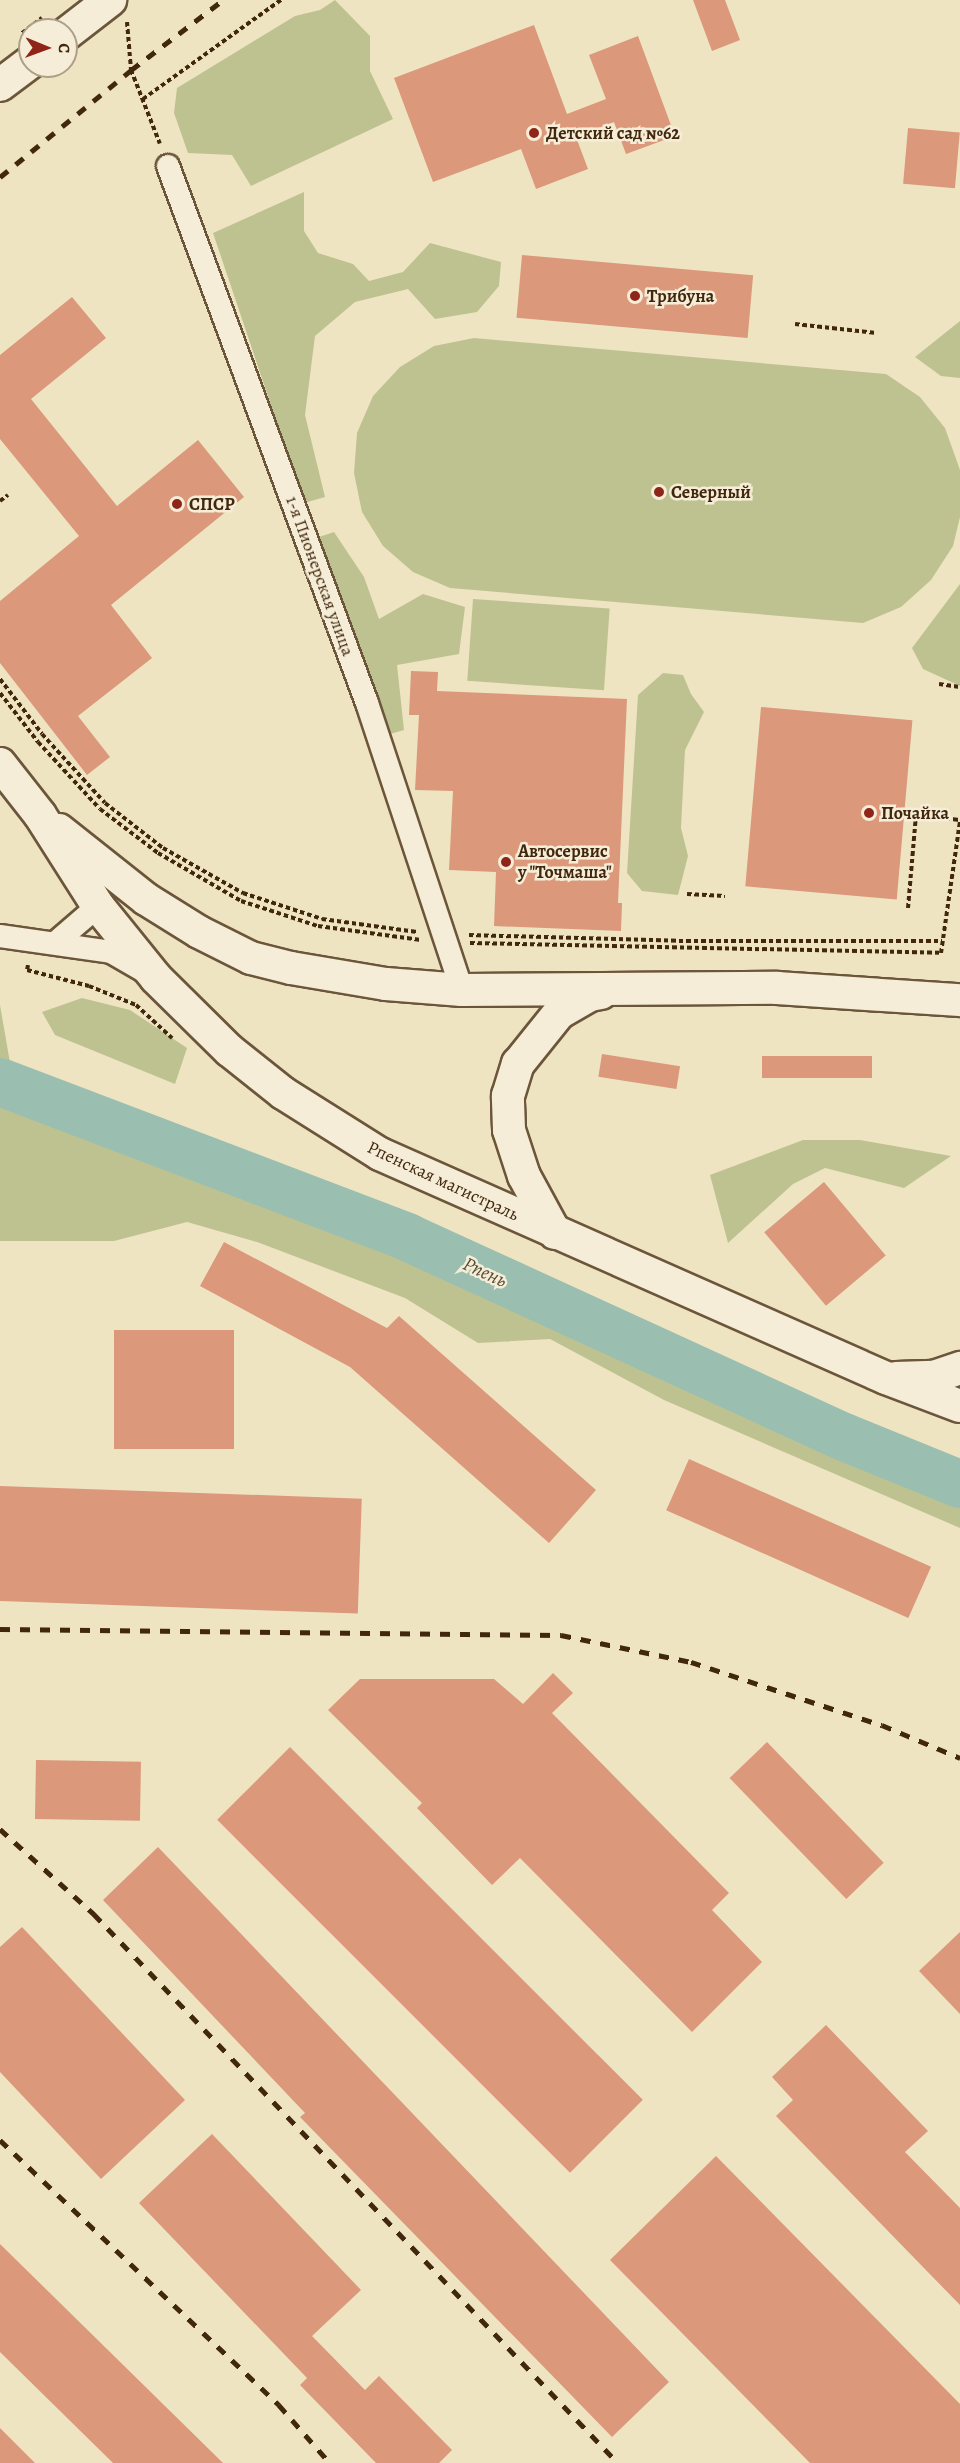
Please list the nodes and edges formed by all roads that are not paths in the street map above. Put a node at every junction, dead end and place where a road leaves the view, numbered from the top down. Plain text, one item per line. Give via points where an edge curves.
1 (118, 6) edge
2 (77, 18) edge
3 (18, 58) edge
4 (0, 86) edge
5 (168, 166) road end
6 (0, 764) edge
7 (40, 815) junction
8 (98, 906) junction
9 (0, 936) edge
10 (56, 943) junction
11 (156, 978) junction
12 (634, 988) junction
13 (462, 990) junction
14 (960, 1000) edge
15 (555, 1233) junction
16 (960, 1368) edge
17 (886, 1378) junction
18 (960, 1406) edge

1 - 2 main road
3 - 4 main road
5 - 13 street, 1-я Пионерская улица via 363,692
6 - 7 main road, Рпенская магистраль
7 - 8 main road, Рпенская магистраль
7 - 13 main road, Рпенская магистраль via 146,899 251,958 386,984
8 - 10 street
8 - 11 main road, Рпенская магистраль
9 - 10 street
10 - 11 street via 111,952
11 - 15 main road, Рпенская магистраль via 229,1050 292,1099 380,1155
12 - 13 main road, Рпенская магистраль
12 - 14 main road, Рпенская магистраль via 777,988
12 - 15 main road, Рпенская магистраль via 590,995 559,1013 518,1064 508,1096 509,1130 524,1176
15 - 17 main road, Рпенская магистраль
16 - 17 main road, Рпенская магистраль via 934,1377
17 - 18 main road, Рпенская магистраль

